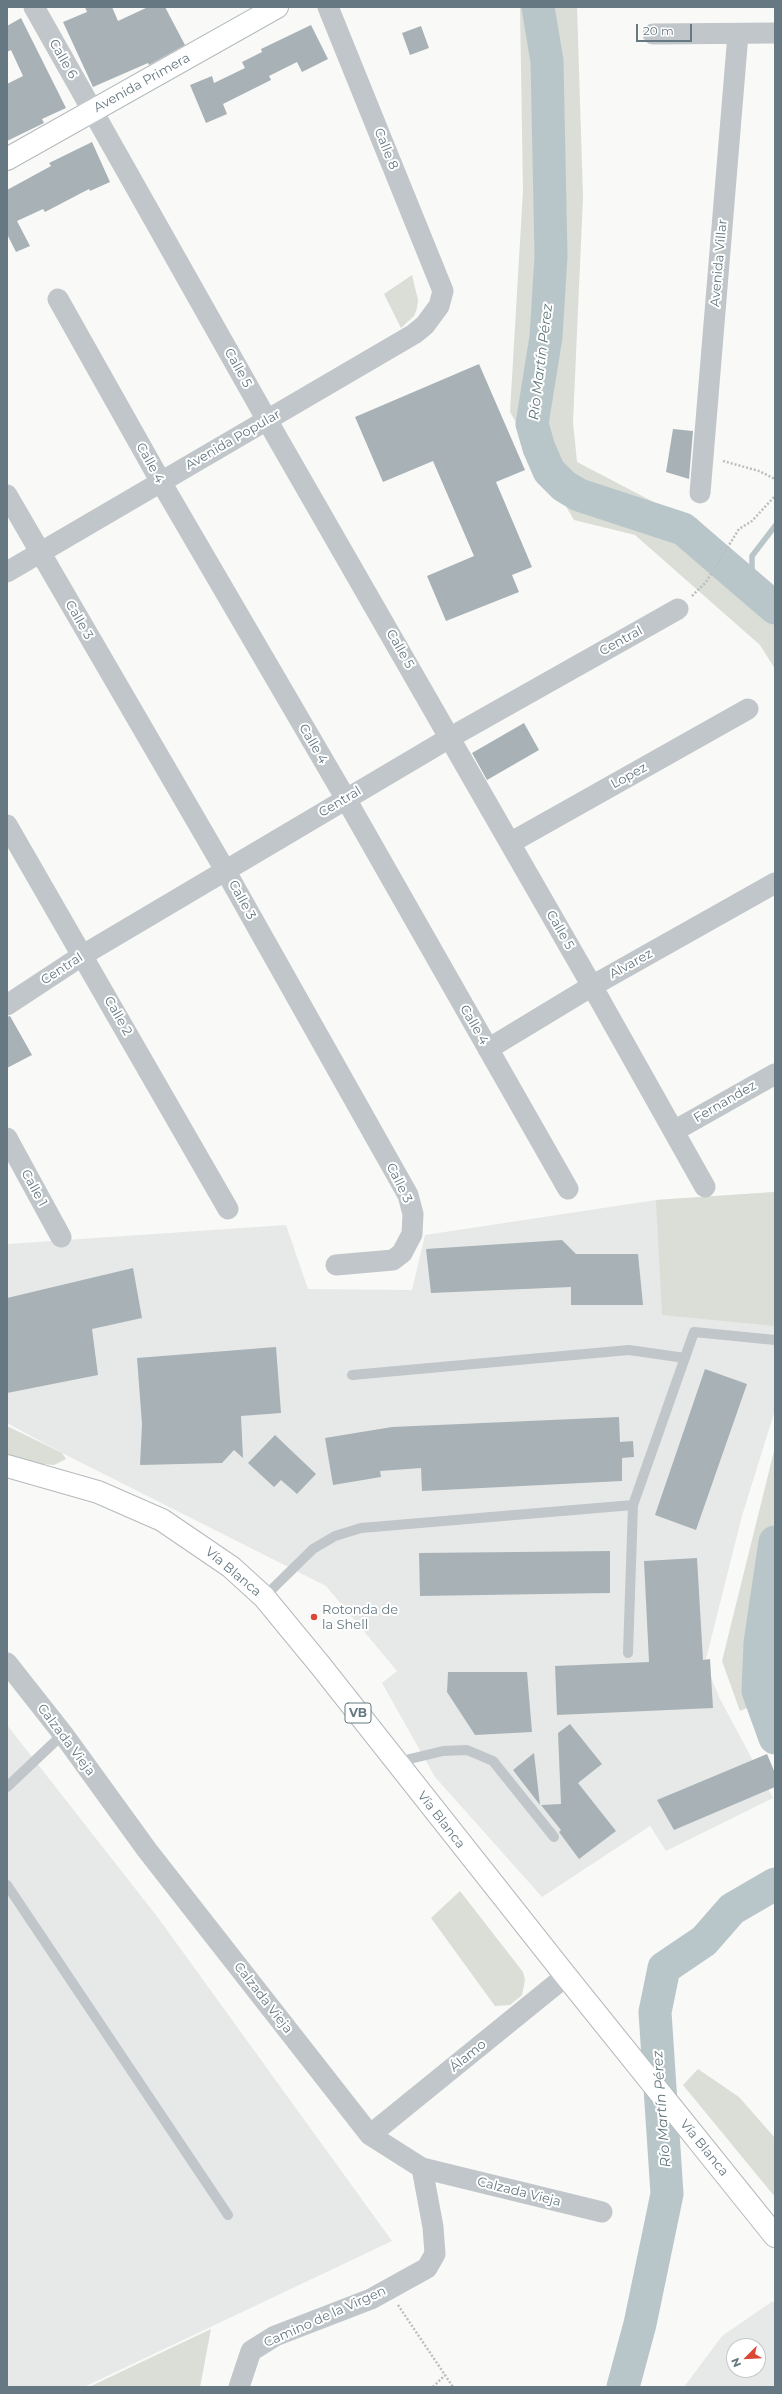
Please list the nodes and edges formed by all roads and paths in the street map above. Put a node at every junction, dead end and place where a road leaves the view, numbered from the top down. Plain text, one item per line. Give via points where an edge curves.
1 (34, 7) edge
2 (277, 7) edge
3 (328, 7) edge
4 (775, 33) edge
5 (653, 34) dead end
6 (738, 34) junction
7 (93, 111) junction
8 (7, 159) edge
9 (443, 292) joint
10 (58, 299) dead end
11 (267, 420) junction
12 (703, 455) junction
13 (775, 479) edge
14 (161, 482) junction
15 (700, 493) dead end
16 (7, 495) edge
17 (775, 496) edge
18 (39, 553) junction
19 (7, 572) edge
20 (706, 582) dead end
21 (678, 609) dead end
22 (748, 709) dead end
23 (451, 736) junction
24 (346, 799) junction
25 (7, 824) edge
26 (510, 843) junction
27 (225, 870) junction
28 (775, 883) edge
29 (83, 955) junction
30 (592, 986) junction
31 (7, 1005) edge
32 (488, 1049) junction
33 (775, 1074) edge
34 (674, 1131) junction
35 (7, 1138) edge
36 (705, 1187) dead end
37 (568, 1189) dead end
38 (228, 1209) dead end
39 (62, 1237) dead end
40 (336, 1265) dead end
41 (775, 1340) edge
42 (685, 1358) junction
43 (352, 1375) dead end
44 (7, 1466) edge
45 (7, 1479) edge
46 (49, 1480) junction
47 (633, 1505) junction
48 (264, 1598) junction
49 (628, 1653) dead end
50 (7, 1663) edge
51 (62, 1734) junction
52 (397, 1762) junction
53 (7, 1787) edge
54 (554, 1837) dead end
55 (7, 1885) edge
56 (566, 1976) junction
57 (370, 2135) junction
58 (422, 2168) junction
59 (602, 2212) dead end
60 (228, 2215) dead end
61 (775, 2236) edge
62 (388, 2290) junction
63 (445, 2375) junction
64 (239, 2387) edge
65 (433, 2387) edge
66 (453, 2387) edge

1 - 7 street, Calle 6
2 - 7 main road, Avenida Primera
3 - 9 street, Calle 8
4 - 6 street
5 - 6 street
6 - 12 street, Avenida Villar
7 - 8 main road, Avenida Primera
7 - 11 street, Calle 5
9 - 11 street, Avenida Popular via 433,315 414,334
10 - 14 street, Calle 4
11 - 14 street, Avenida Popular
11 - 23 street, Calle 5
12 - 13 path via 759,471
12 - 15 street, Avenida Villar
14 - 18 street, Avenida Popular
14 - 24 street, Calle 4
16 - 18 street, Calle 3
17 - 20 path via 752,521 739,529
18 - 19 street, Avenida Popular
18 - 27 street, Calle 3
21 - 23 street, Central
22 - 26 street, Lopez
23 - 24 street, Central
23 - 26 street, Calle 5
24 - 27 street, Central
24 - 32 street, Calle 4
25 - 29 street, Calle 2
26 - 30 street, Calle 5
27 - 29 street, Central
27 - 40 street, Calle 3 via 408,1195 413,1214 412,1234 402,1253 393,1260
28 - 30 street, Alvarez
29 - 31 street, Central
29 - 38 street, Calle 2
30 - 32 street, Alvarez
30 - 34 street, Calle 5
32 - 37 street, Calle 4
33 - 34 street, Fernandez
34 - 36 street, Calle 5
35 - 39 street, Calle 1
41 - 42 lane via 694,1332
42 - 43 lane via 629,1350
42 - 47 lane
44 - 46 main road, Vía Blanca / VB
45 - 46 main road, Vía Blanca / VB
46 - 48 main road, Vía Blanca / VB via 98,1492 162,1520 231,1567
47 - 48 lane via 361,1528 335,1536 313,1549
47 - 49 lane
48 - 52 main road, Vía Blanca / VB
50 - 51 street, Calzada Vieja
51 - 53 lane
51 - 57 street, Calzada Vieja via 147,1850
52 - 54 lane via 443,1751 467,1750 493,1761
52 - 56 main road, Vía Blanca / VB
55 - 60 lane
56 - 57 street, Álamo
56 - 61 main road, Vía Blanca / VB
57 - 58 street, Calzada Vieja
58 - 59 street, Calzada Vieja
58 - 62 street, Camino de la Virgen via 433,2227 435,2254 427,2268
62 - 63 path
62 - 64 street, Camino de la Virgen via 275,2336 250,2351
63 - 65 path
63 - 66 path

